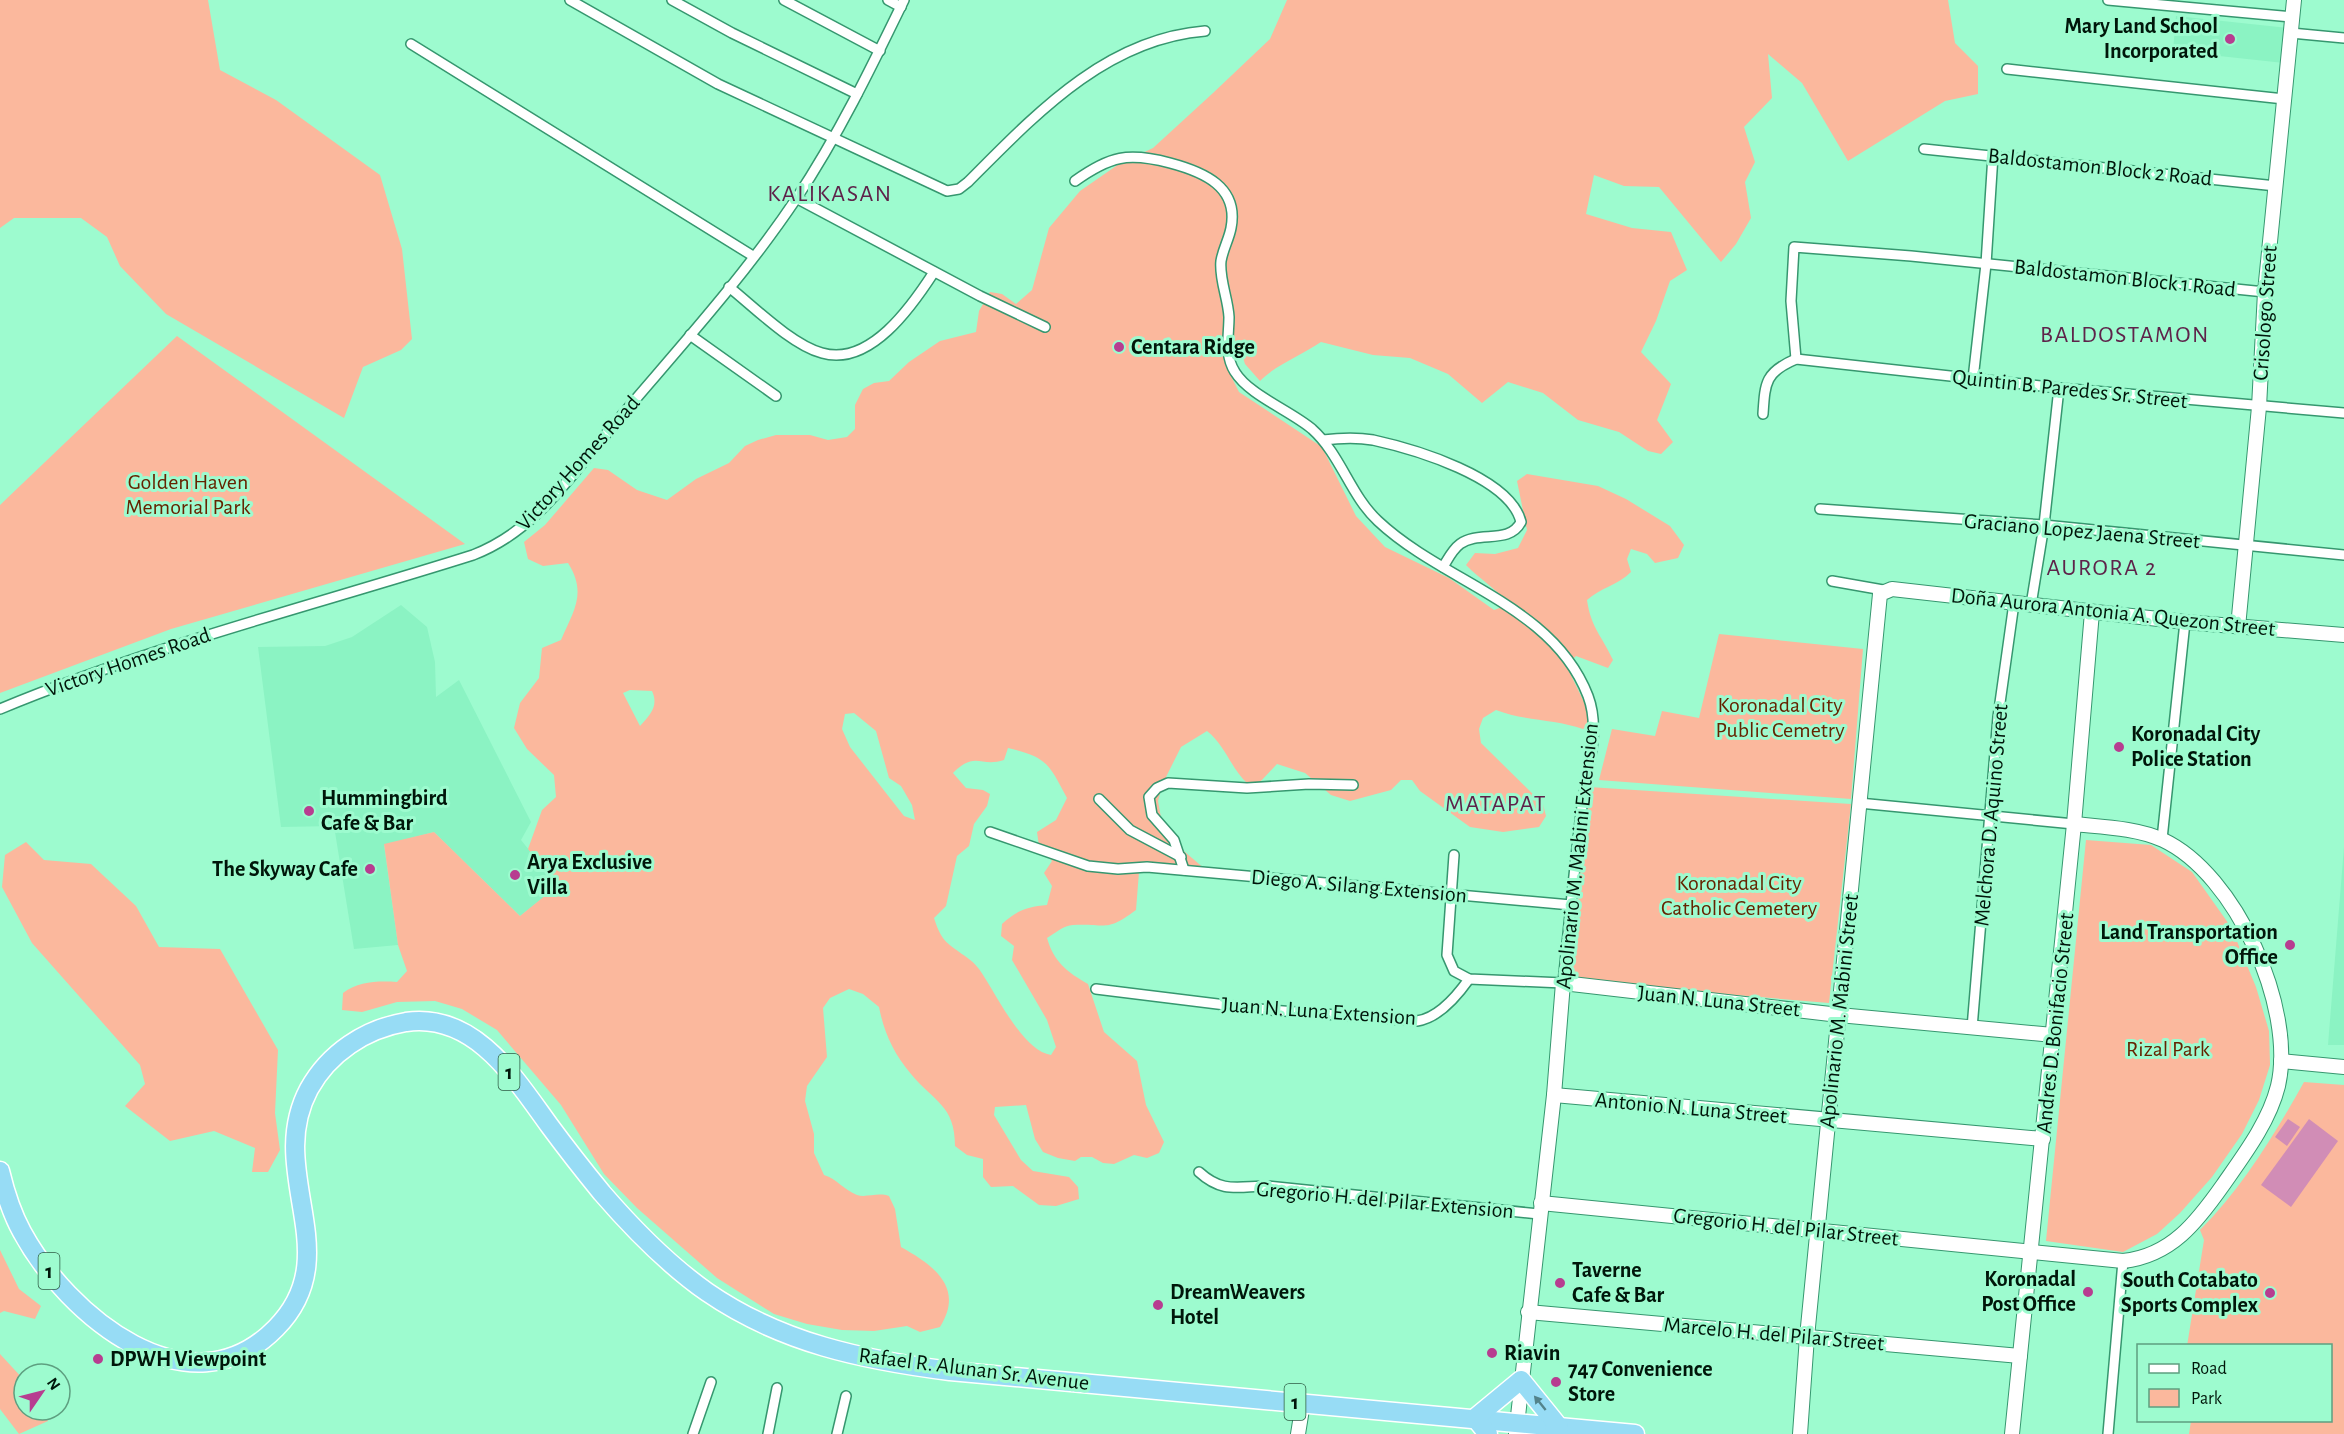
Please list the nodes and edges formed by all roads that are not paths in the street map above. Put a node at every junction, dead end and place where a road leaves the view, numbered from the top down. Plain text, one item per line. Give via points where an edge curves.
1 (570, 0) edge
2 (672, 0) edge
3 (784, 0) edge
4 (888, 0) edge
5 (2108, 0) edge
6 (2294, 0) edge
7 (902, 3) edge
8 (2292, 17) junction
9 (1205, 31) dead end
10 (2291, 33) junction
11 (2344, 38) edge
12 (411, 44) dead end
13 (880, 51) junction
14 (2007, 69) dead end
15 (857, 94) junction
16 (2284, 99) junction
17 (833, 140) junction
18 (1924, 149) dead end
19 (1993, 155) junction
20 (1075, 181) dead end
21 (2276, 186) junction
22 (796, 198) junction
23 (753, 256) junction
24 (1986, 264) junction
25 (934, 272) junction
26 (729, 287) junction
27 (2265, 292) junction
28 (1045, 327) dead end
29 (690, 335) junction
30 (1796, 359) junction
31 (1973, 379) junction
32 (2060, 388) junction
33 (776, 396) dead end
34 (2259, 407) junction
35 (2344, 413) edge
36 (1763, 414) dead end
37 (1323, 440) junction
38 (1820, 509) dead end
39 (2044, 525) junction
40 (2246, 547) junction
41 (2344, 555) edge
42 (1443, 567) junction
43 (1832, 581) dead end
44 (1883, 590) junction
45 (2014, 603) junction
46 (2031, 605) junction
47 (2092, 612) junction
48 (2185, 622) junction
49 (2238, 627) junction
50 (2344, 635) edge
51 (0, 709) edge
52 (1353, 785) dead end
53 (1099, 799) dead end
54 (1859, 803) junction
55 (1989, 815) junction
56 (2074, 824) junction
57 (990, 832) dead end
58 (2162, 839) junction
59 (1454, 855) dead end
60 (1181, 857) junction
61 (1184, 870) junction
62 (1452, 894) junction
63 (1571, 904) junction
64 (1469, 979) junction
65 (1563, 983) junction
66 (1096, 989) dead end
67 (1839, 1015) junction
68 (1972, 1028) junction
69 (2054, 1035) junction
70 (2282, 1061) junction
71 (2344, 1067) edge
72 (1554, 1095) junction
73 (1828, 1120) junction
74 (2043, 1139) junction
75 (0, 1171) edge
76 (1199, 1172) dead end
77 (1540, 1208) junction
78 (1818, 1230) junction
79 (2032, 1252) junction
80 (2123, 1261) junction
81 (1528, 1312) junction
82 (1807, 1337) junction
83 (2020, 1356) junction
84 (1521, 1380) junction
85 (711, 1382) dead end
86 (777, 1388) dead end
87 (846, 1396) dead end
88 (1303, 1403) junction
89 (1475, 1418) junction
90 (1516, 1428) edge
91 (1555, 1430) edge
92 (693, 1434) edge
93 (768, 1434) edge
94 (837, 1434) edge
95 (1298, 1434) edge
96 (1488, 1434) edge
97 (1635, 1434) edge
98 (1800, 1434) edge
99 (2012, 1434) edge
100 (2108, 1434) edge

1 - 17 street via 718,84
2 - 15 street
3 - 13 street
4 - 7 street
5 - 8 street
6 - 8 street, Crisologo Street
7 - 13 street, Victory Homes Road
8 - 10 street, Crisologo Street
9 - 17 street via 1153,41 1086,75 1049,103 959,189 936,189
10 - 11 street
10 - 16 street, Crisologo Street
12 - 23 street
13 - 15 street, Victory Homes Road
14 - 16 street
15 - 17 street, Victory Homes Road
16 - 21 street, Crisologo Street
17 - 22 street, Victory Homes Road
18 - 19 street, Baldostamon Block 2 Road
19 - 21 street, Baldostamon Block 2 Road
19 - 24 street
20 - 37 street, Apolinario M. Mabini Extension via 1108,161 1144,156 1207,176 1221,186 1230,197 1233,213 1221,262 1229,359 1243,383
21 - 27 street, Crisologo Street
22 - 23 street, Victory Homes Road
22 - 25 street
23 - 26 street, Victory Homes Road
24 - 27 street, Baldostamon Block 1 Road
24 - 30 street, Baldostamon Block 1 Road via 1794,247 1791,301
24 - 31 street
25 - 26 street via 892,327 862,347 834,355 797,340
25 - 28 street
26 - 29 street, Victory Homes Road
27 - 34 street, Crisologo Street
29 - 33 street
29 - 51 street, Victory Homes Road via 550,502 501,543 446,564 137,657
30 - 31 street, Quintin B. Paredes Sr. Street
30 - 36 street via 1782,365 1768,379
31 - 32 street, Quintin B. Paredes Sr. Street
32 - 34 street, Quintin B. Paredes Sr. Street
32 - 39 street
34 - 35 street, Quintin B. Paredes Sr. Street
34 - 40 street, Crisologo Street
37 - 42 street, Apolinario M. Mabini Extension via 1377,521
37 - 42 street via 1372,440 1407,450 1488,483 1506,497 1519,513 1521,522 1517,530 1507,535 1471,538 1451,552
38 - 39 street, Graciano Lopez Jaena Street
39 - 40 street, Graciano Lopez Jaena Street
39 - 46 street
40 - 41 street, Graciano Lopez Jaena Street
40 - 49 street, Crisologo Street
42 - 63 street, Apolinario M. Mabini Extension via 1534,626 1560,649 1578,672 1589,699 1594,721
43 - 44 street
44 - 45 street, Doña Aurora Antonia A. Quezon Street
44 - 54 street, Apolinario M. Mabini Street via 1878,598
45 - 46 street, Doña Aurora Antonia A. Quezon Street
45 - 55 street, Melchora D. Aquino Street
46 - 47 street, Doña Aurora Antonia A. Quezon Street
47 - 48 street, Doña Aurora Antonia A. Quezon Street
47 - 56 street, Andres D. Bonifacio Street
48 - 49 street, Doña Aurora Antonia A. Quezon Street
48 - 58 street
49 - 50 street, Doña Aurora Antonia A. Quezon Street
52 - 60 street via 1247,788 1162,784 1149,797 1149,809 1174,840
53 - 60 street via 1130,830
54 - 55 street
54 - 67 street, Apolinario M. Mabini Street
55 - 56 street
55 - 68 street, Melchora D. Aquino Street
56 - 58 street
56 - 69 street, Andres D. Bonifacio Street
57 - 61 street, Diego A. Silang Extension via 1088,866
58 - 70 street, Gregorio H. del Pilar Street via 2200,866 2235,912 2259,958 2273,998
59 - 62 street
60 - 61 street
61 - 62 street, Diego A. Silang Extension
62 - 63 street, Diego A. Silang Extension
62 - 64 street via 1449,964
63 - 65 street, Apolinario M. Mabini Extension
64 - 65 street
64 - 66 street, Juan N. Luna Extension via 1446,1006 1416,1022 1258,1009
65 - 67 street, Juan N. Luna Street
65 - 72 street, Apolinario M. Mabini Extension
67 - 68 street, Juan N. Luna Street
67 - 73 street, Apolinario M. Mabini Street
68 - 69 street, Juan N. Luna Street
69 - 74 street, Andres D. Bonifacio Street
70 - 71 street
70 - 80 street, Gregorio H. del Pilar Street via 2268,1113 2196,1222 2157,1253
72 - 73 street, Antonio N. Luna Street
72 - 77 street, Apolinario M. Mabini Extension
73 - 74 street, Antonio N. Luna Street
73 - 78 street, Apolinario M. Mabini Street
74 - 79 street, Andres D. Bonifacio Street
75 - 88 highway, Rafael R. Alunan Sr. Avenue / 1 via 7,1199 35,1254 93,1317 137,1347 174,1361 204,1363 238,1355 256,1347 279,1326 297,1301 309,1264 293,1150 295,1128 309,1090 329,1061 354,1041 389,1026 431,1022 471,1036 491,1052 640,1236 705,1290 775,1331 851,1355 907,1366
76 - 77 street, Gregorio H. del Pilar Extension via 1227,1188 1268,1186
77 - 78 street, Gregorio H. del Pilar Street
77 - 81 street, Apolinario M. Mabini Extension
78 - 79 street, Gregorio H. del Pilar Street
78 - 82 street, Apolinario M. Mabini Street
79 - 80 street, Gregorio H. del Pilar Street
79 - 83 street, Andres D. Bonifacio Street
80 - 100 street
81 - 82 street, Marcelo H. del Pilar Street
81 - 84 street, Apolinario M. Mabini Extension
82 - 83 street, Marcelo H. del Pilar Street
82 - 98 street, Apolinario M. Mabini Street
83 - 99 street, Andres D. Bonifacio Street
84 - 89 highway
84 - 90 street, Apolinario M. Mabini Extension
91 -> 84 highway
85 - 92 street
86 - 93 street
87 - 94 street
88 - 89 highway, Rafael R. Alunan Sr. Avenue / 1
88 - 95 street
89 - 90 highway, Rafael R. Alunan Sr. Avenue / 1
89 - 96 highway
90 - 91 highway, Rafael R. Alunan Sr. Avenue / 1
91 - 97 highway, Rafael R. Alunan Sr. Avenue / 1

